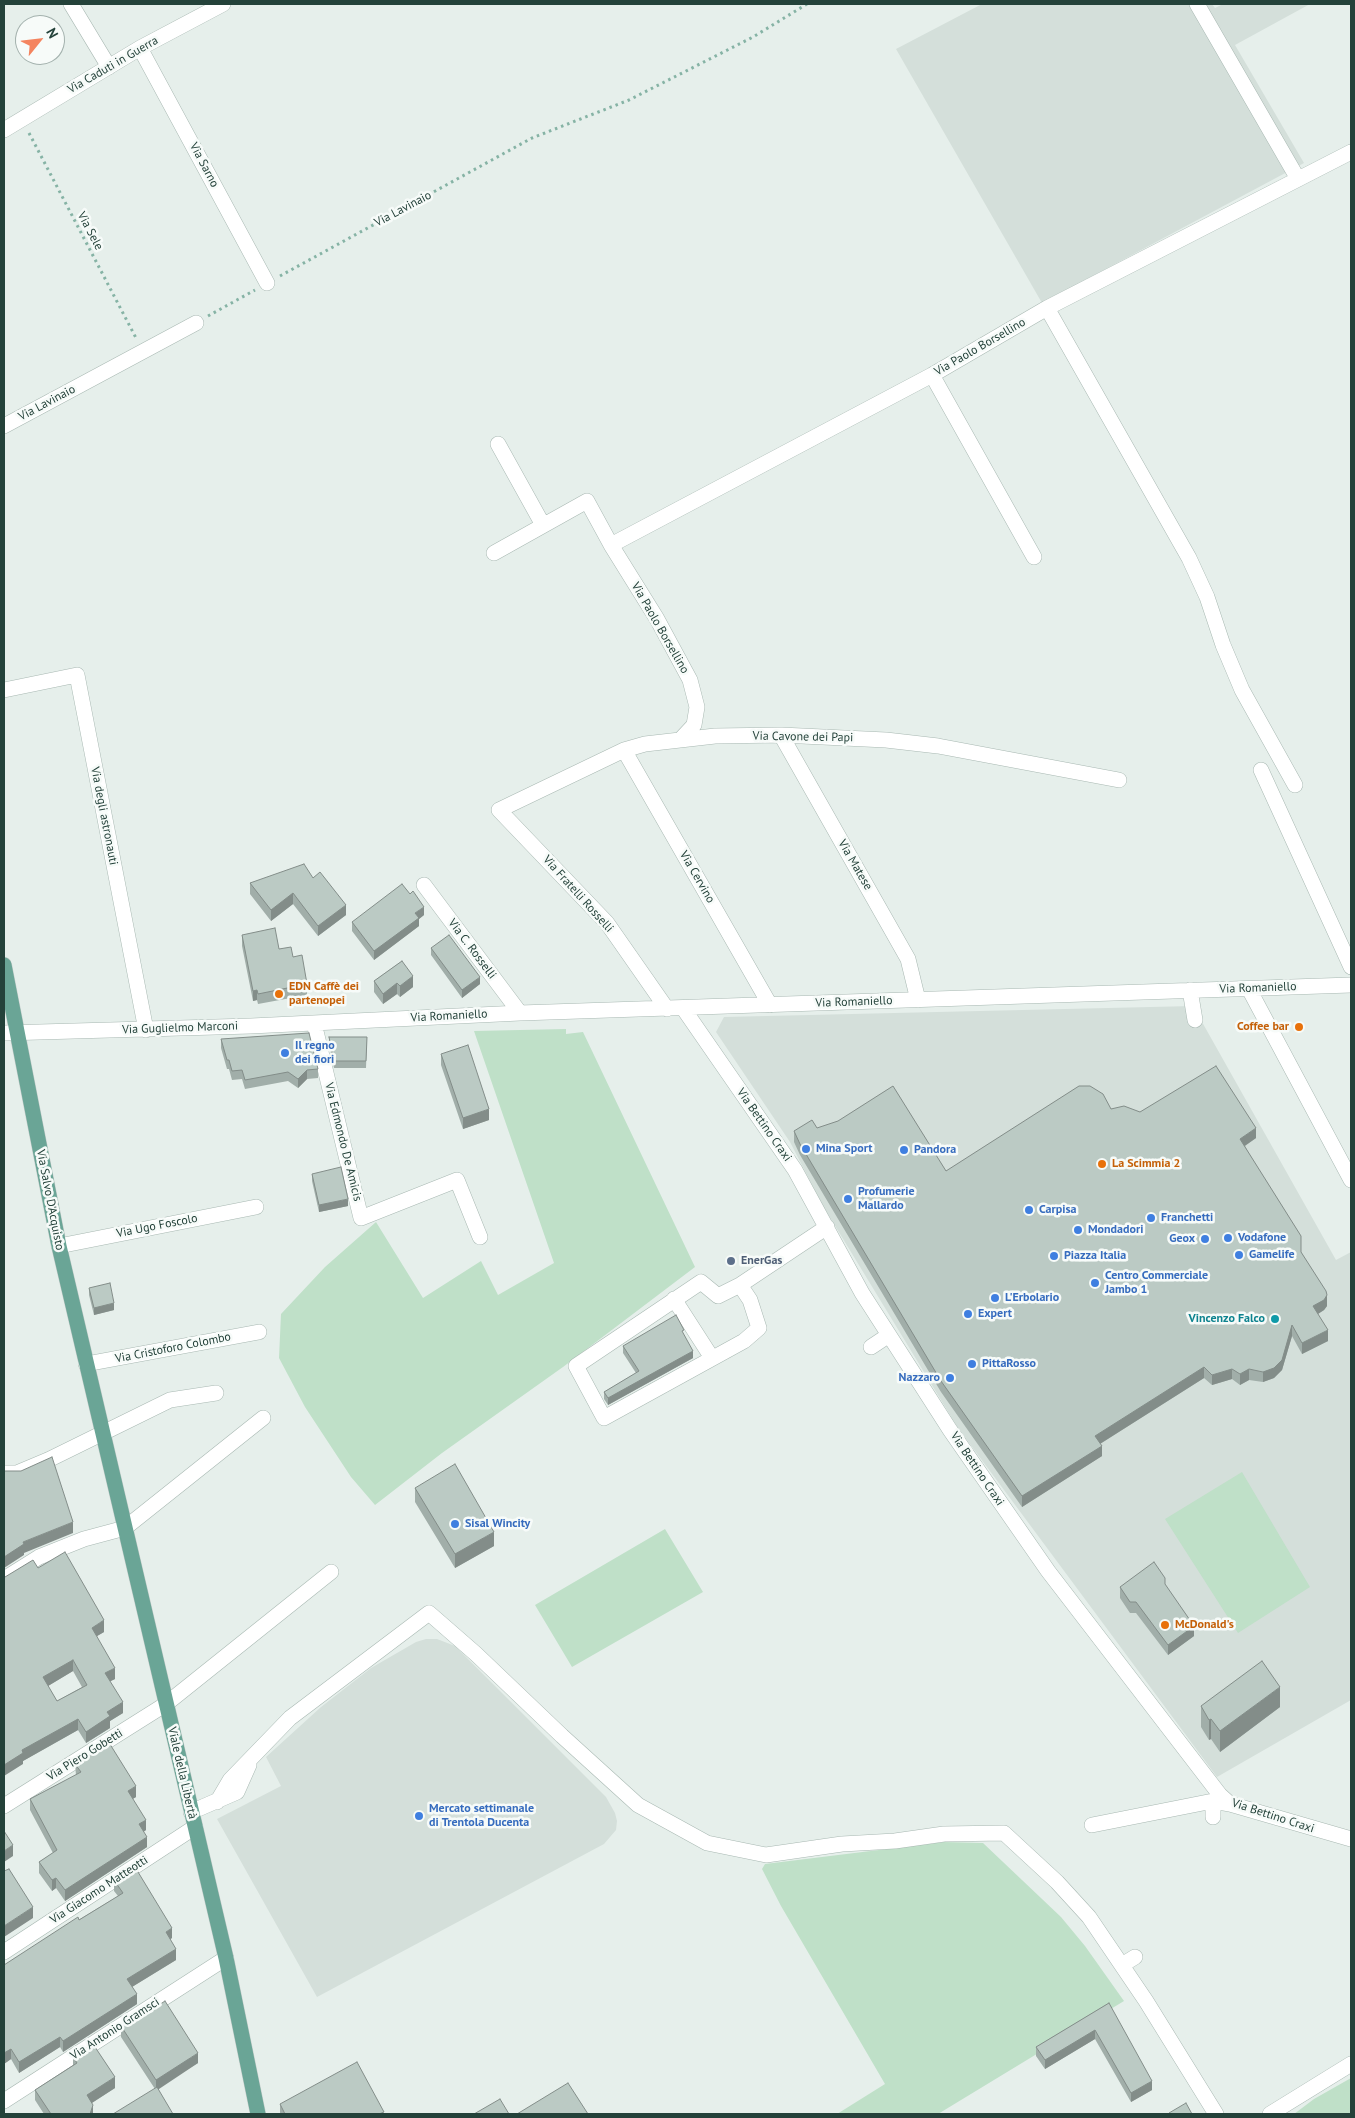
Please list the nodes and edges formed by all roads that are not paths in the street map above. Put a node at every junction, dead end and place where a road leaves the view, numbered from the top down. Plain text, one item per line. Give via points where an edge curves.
1 (71, 4) edge
2 (223, 4) edge
3 (1197, 4) edge
4 (140, 48) junction
5 (109, 67) junction
6 (4, 130) edge
7 (1351, 152) edge
8 (1298, 179) junction
9 (267, 283) road end
10 (1047, 308) junction
11 (196, 323) road end
12 (932, 375) junction
13 (4, 426) edge
14 (498, 444) dead end
15 (543, 526) junction
16 (611, 545) junction
17 (494, 553) dead end
18 (1034, 557) dead end
19 (4, 690) edge
20 (781, 735) junction
21 (680, 740) junction
22 (624, 750) junction
23 (1261, 770) dead end
24 (1119, 780) dead end
25 (1295, 785) dead end
26 (499, 810) joint
27 (424, 885) dead end
28 (4, 965) edge
29 (1351, 967) edge
30 (1351, 985) edge
31 (1250, 989) junction
32 (1190, 990) junction
33 (918, 1000) junction
34 (770, 1005) junction
35 (683, 1008) junction
36 (667, 1009) junction
37 (520, 1013) junction
38 (1194, 1020) dead end
39 (356, 1021) joint
40 (314, 1023) junction
41 (146, 1030) junction
42 (11, 1033) edge
43 (1351, 1180) edge
44 (256, 1207) dead end
45 (827, 1226) junction
46 (480, 1237) dead end
47 (59, 1246) junction
48 (740, 1285) junction
49 (674, 1299) junction
50 (259, 1332) dead end
51 (889, 1336) junction
52 (872, 1347) dead end
53 (712, 1358) junction
54 (86, 1364) junction
55 (216, 1393) dead end
56 (263, 1418) dead end
57 (102, 1433) junction
58 (4, 1473) edge
59 (124, 1528) junction
60 (331, 1572) dead end
61 (4, 1579) edge
62 (166, 1704) junction
63 (1212, 1801) junction
64 (1230, 1804) junction
65 (4, 1806) edge
66 (191, 1812) junction
67 (1213, 1817) dead end
68 (1092, 1825) dead end
69 (195, 1827) junction
70 (1351, 1840) edge
71 (4, 1952) edge
72 (1136, 1956) dead end
73 (226, 1958) junction
74 (1122, 1965) junction
75 (1351, 2064) edge
76 (4, 2101) edge
77 (258, 2114) edge
78 (1216, 2114) edge
79 (1270, 2114) edge

1 - 5 street
2 - 4 street, Via Caduti in Guerra
3 - 8 street
4 - 5 street, Via Caduti in Guerra
4 - 9 street, Via Sarno
5 - 6 street, Via Caduti in Guerra
7 - 8 street, Via Paolo Borsellino
8 - 10 street, Via Paolo Borsellino
10 - 12 street, Via Paolo Borsellino
10 - 25 street via 1189,558 1242,690
11 - 13 street, Via Lavinaio
12 - 16 street, Via Paolo Borsellino
12 - 18 street
14 - 15 street
15 - 16 street, Via Paolo Borsellino via 587,501
15 - 17 street, Via Paolo Borsellino
16 - 21 street, Via Paolo Borsellino via 690,680 697,707 694,725
19 - 41 street, Via degli astronauti via 77,675
20 - 21 street, Via Cavone dei Papi
20 - 24 street, Via Cavone dei Papi via 938,746
20 - 33 street, Via Matese via 908,959
21 - 22 street, Via Cavone dei Papi
22 - 26 street, Via Cavone dei Papi
22 - 34 street, Via Cervino
23 - 29 street
26 - 36 street, Via Fratelli Rosselli via 606,923
27 - 37 street, Via C. Rosselli
28 - 42 main road, Via Salvo D'Acquisto
30 - 31 street, Via Romaniello
31 - 32 street, Via Romaniello
31 - 43 street
32 - 33 street, Via Romaniello
32 - 38 street
33 - 34 street, Via Romaniello
34 - 35 street, Via Romaniello
35 - 36 street, Via Romaniello
35 - 45 street, Via Bettino Craxi via 795,1170
36 - 37 street, Via Romaniello
37 - 39 street, Via Romaniello
39 - 40 street, Via Guglielmo Marconi
40 - 41 street, Via Guglielmo Marconi
40 - 46 street, Via Edmondo De Amicis via 361,1218 457,1180
41 - 42 street, Via Guglielmo Marconi
42 - 47 main road, Via Salvo D'Acquisto
44 - 47 street, Via Ugo Foscolo
45 - 48 street
45 - 51 street, Via Bettino Craxi
47 - 54 main road, Via Salvo D'Acquisto
48 - 49 street via 718,1296 701,1282
48 - 53 street via 750,1300 759,1328
49 - 53 street
49 - 53 street via 576,1366 604,1418
50 - 54 street, Via Cristoforo Colombo
51 - 52 street
51 - 64 street, Via Bettino Craxi via 1040,1565
54 - 57 main road, Via Salvo D'Acquisto
55 - 57 street via 170,1400
56 - 59 street
57 - 58 street via 17,1473
57 - 59 main road, Viale della Libertà
59 - 61 street via 84,1539 39,1557
59 - 62 main road, Viale della Libertà
60 - 62 street, Via Piero Gobetti
62 - 65 street, Via Piero Gobetti
62 - 66 main road, Viale della Libertà
63 - 64 street
63 - 67 street
63 - 68 street
64 - 70 street, Via Bettino Craxi
66 - 69 main road, Viale della Libertà
66 - 74 street via 237,1792 251,1759 290,1718 429,1613 638,1805 707,1843 766,1855 944,1834 1004,1833 1089,1917
69 - 71 street, Via Giacomo Matteotti
69 - 73 main road, Viale della Libertà
72 - 74 street
73 - 76 street, Via Antonio Gramsci
73 - 77 main road, Viale della Libertà
74 - 78 street
75 - 79 street

